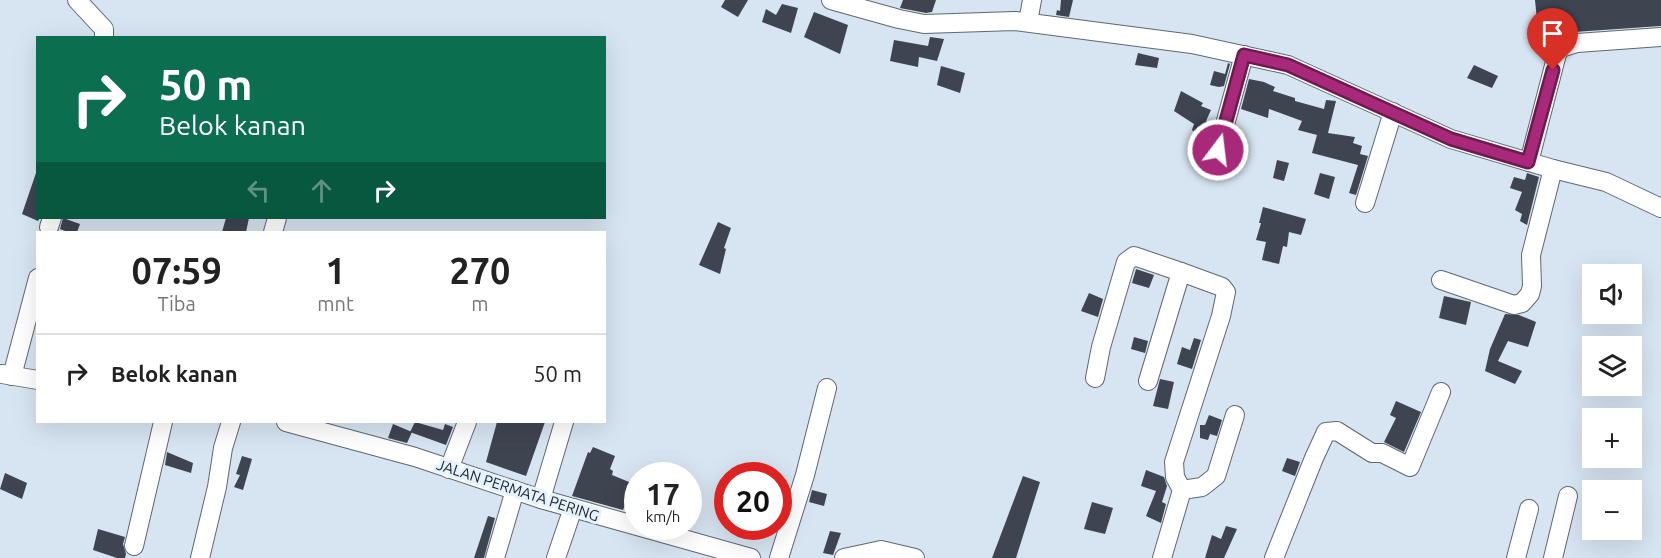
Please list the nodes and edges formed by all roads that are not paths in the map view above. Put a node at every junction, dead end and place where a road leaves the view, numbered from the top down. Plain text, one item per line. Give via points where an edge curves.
1 (77, 0) edge
2 (831, 0) edge
3 (1032, 0) edge
4 (1028, 22) junction
5 (104, 36) edge
6 (1661, 37) edge
7 (1244, 55) junction
8 (1393, 112) junction
9 (1218, 150) dead end
10 (1528, 162) junction
11 (1553, 170) junction
12 (1365, 203) dead end
13 (1661, 208) edge
14 (1181, 272) junction
15 (1441, 280) dead end
16 (36, 284) edge
17 (6, 375) edge
18 (1095, 378) dead end
19 (36, 380) edge
20 (1148, 381) dead end
21 (827, 388) dead end
22 (1442, 392) dead end
23 (1235, 415) dead end
24 (163, 423) edge
25 (231, 423) edge
26 (290, 423) edge
27 (468, 423) edge
28 (564, 423) edge
29 (449, 470) junction
30 (515, 490) junction
31 (1182, 490) junction
32 (1568, 496) dead end
33 (541, 499) junction
34 (573, 508) junction
35 (1529, 509) dead end
36 (134, 546) dead end
37 (200, 558) edge
38 (495, 558) edge
39 (556, 558) edge
40 (751, 558) edge
41 (779, 558) edge
42 (844, 558) edge
43 (915, 558) edge
44 (1162, 558) edge
45 (1275, 558) edge
46 (1516, 558) edge
47 (1553, 558) edge

1 - 5 street via 104,29
2 - 4 street via 924,24
3 - 4 street
4 - 7 street
6 - 10 street via 1577,43 1561,48
7 - 8 street via 1288,65
7 - 9 street
8 - 10 street via 1451,139
8 - 12 street
10 - 11 street
11 - 13 street via 1606,182
11 - 15 street via 1531,255 1532,286 1527,299 1515,305
14 - 18 street via 1134,256 1126,262
14 - 20 street
14 - 31 street via 1214,283 1226,292 1174,462 1174,477
16 - 17 street
17 - 19 street
21 - 41 street
22 - 45 street via 1410,467 1382,453 1372,453 1342,433 1326,432
23 - 31 street via 1216,476 1202,487
24 - 36 street
25 - 37 street
26 - 29 street, JALAN PERMATA PERING via 416,457
27 - 29 street
28 - 33 street
29 - 30 street, JALAN PERMATA PERING
30 - 33 street, JALAN PERMATA PERING
30 - 38 street
31 - 44 street
32 - 47 street
33 - 34 street, JALAN PERMATA PERING
34 - 39 street
34 - 40 street, JALAN PERMATA PERING
35 - 46 street
42 - 43 street via 881,550

